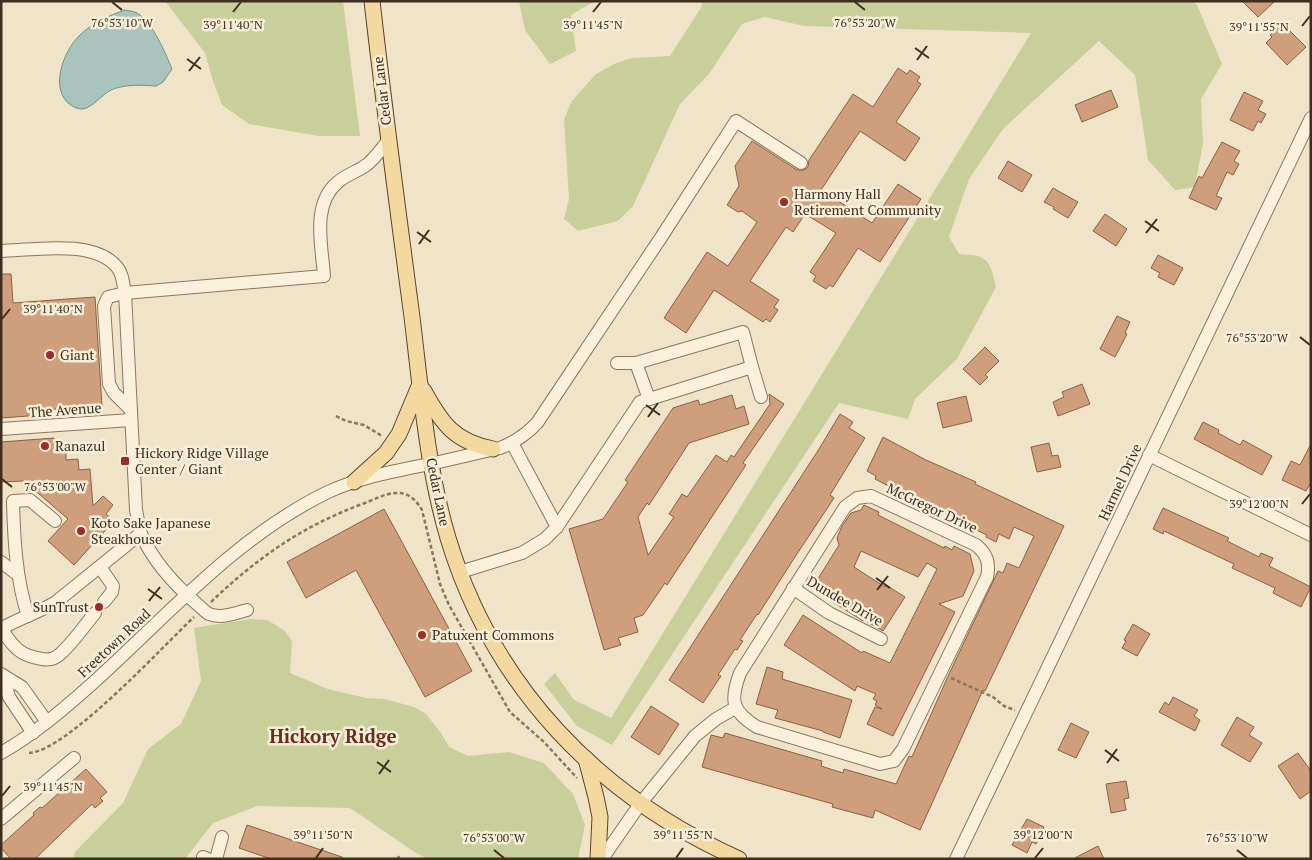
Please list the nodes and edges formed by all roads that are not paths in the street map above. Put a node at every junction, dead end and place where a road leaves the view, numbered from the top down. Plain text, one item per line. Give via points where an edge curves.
1 (372, 1) edge
2 (1311, 118) edge
3 (388, 141) junction
4 (800, 163) dead end
5 (1, 251) edge
6 (125, 293) junction
7 (617, 363) dead end
8 (636, 363) junction
9 (752, 367) junction
10 (420, 383) junction
11 (761, 397) dead end
12 (650, 399) junction
13 (131, 414) junction
14 (1, 430) edge
15 (512, 443) junction
16 (493, 449) junction
17 (1149, 456) junction
18 (431, 464) junction
19 (354, 482) junction
20 (55, 521) dead end
21 (557, 527) junction
22 (140, 534) junction
23 (1311, 534) edge
24 (1, 562) edge
25 (100, 567) junction
26 (460, 572) junction
27 (17, 574) junction
28 (793, 588) junction
29 (187, 595) junction
30 (104, 602) dead end
31 (247, 610) dead end
32 (95, 613) dead end
33 (28, 616) junction
34 (1, 629) edge
35 (881, 639) dead end
36 (2, 675) edge
37 (735, 708) junction
38 (47, 722) junction
39 (32, 733) junction
40 (1, 753) edge
41 (74, 758) dead end
42 (586, 759) junction
43 (640, 804) junction
44 (1, 819) edge
45 (222, 836) dead end
46 (216, 859) edge
47 (598, 859) edge
48 (602, 859) edge
49 (739, 859) edge
50 (956, 859) edge

1 - 3 main road, Cedar Lane
2 - 17 street, Harmel Drive
3 - 6 street via 366,165 340,180 322,206 324,276
3 - 10 main road, Cedar Lane
4 - 15 street, Freetown Road via 736,121 537,423
5 - 6 street via 68,248 100,255 118,268
6 - 13 street
6 - 13 street via 108,297 104,306 109,384
7 - 8 street
8 - 9 street via 743,332
8 - 12 street
9 - 11 street
9 - 12 street
10 - 16 main road via 438,417 448,428 465,441
10 - 18 main road, Cedar Lane
10 - 19 main road via 399,434 386,453
12 - 21 street via 640,402
13 - 14 street, The Avenue
13 - 22 street
15 - 16 street, Freetown Road
15 - 21 street
16 - 18 street, Freetown Road
17 - 23 street
17 - 50 street, Harmel Drive
18 - 19 street, Freetown Road via 380,473
18 - 26 main road, Cedar Lane via 448,537
19 - 29 street, Freetown Road via 329,492 269,527
20 - 27 street via 30,500 13,501
21 - 26 street via 522,553
22 - 25 street
22 - 29 street via 152,555
24 - 27 street
25 - 30 street via 113,586
25 - 33 street via 56,602
26 - 42 main road, Cedar Lane via 471,601 508,668 542,713
27 - 33 street
28 - 35 street, Dundee Drive via 829,613
28 - 37 street, McGregor Drive via 740,672
28 - 37 street, McGregor Drive via 845,506 864,497 878,499 976,545 986,555 989,569 894,761 880,764 770,732 749,722
29 - 31 street via 209,614 219,616
29 - 38 street, Freetown Road
32 - 34 street via 59,655 46,660 20,652
33 - 34 street
36 - 38 street via 22,688
36 - 39 street via 9,697
37 - 43 street via 695,736
38 - 39 street, Freetown Road
39 - 40 street, Freetown Road
41 - 44 street
42 - 43 main road, Cedar Lane
42 - 47 main road via 600,817
43 - 48 street
43 - 49 main road, Cedar Lane via 684,832
45 - 46 street

